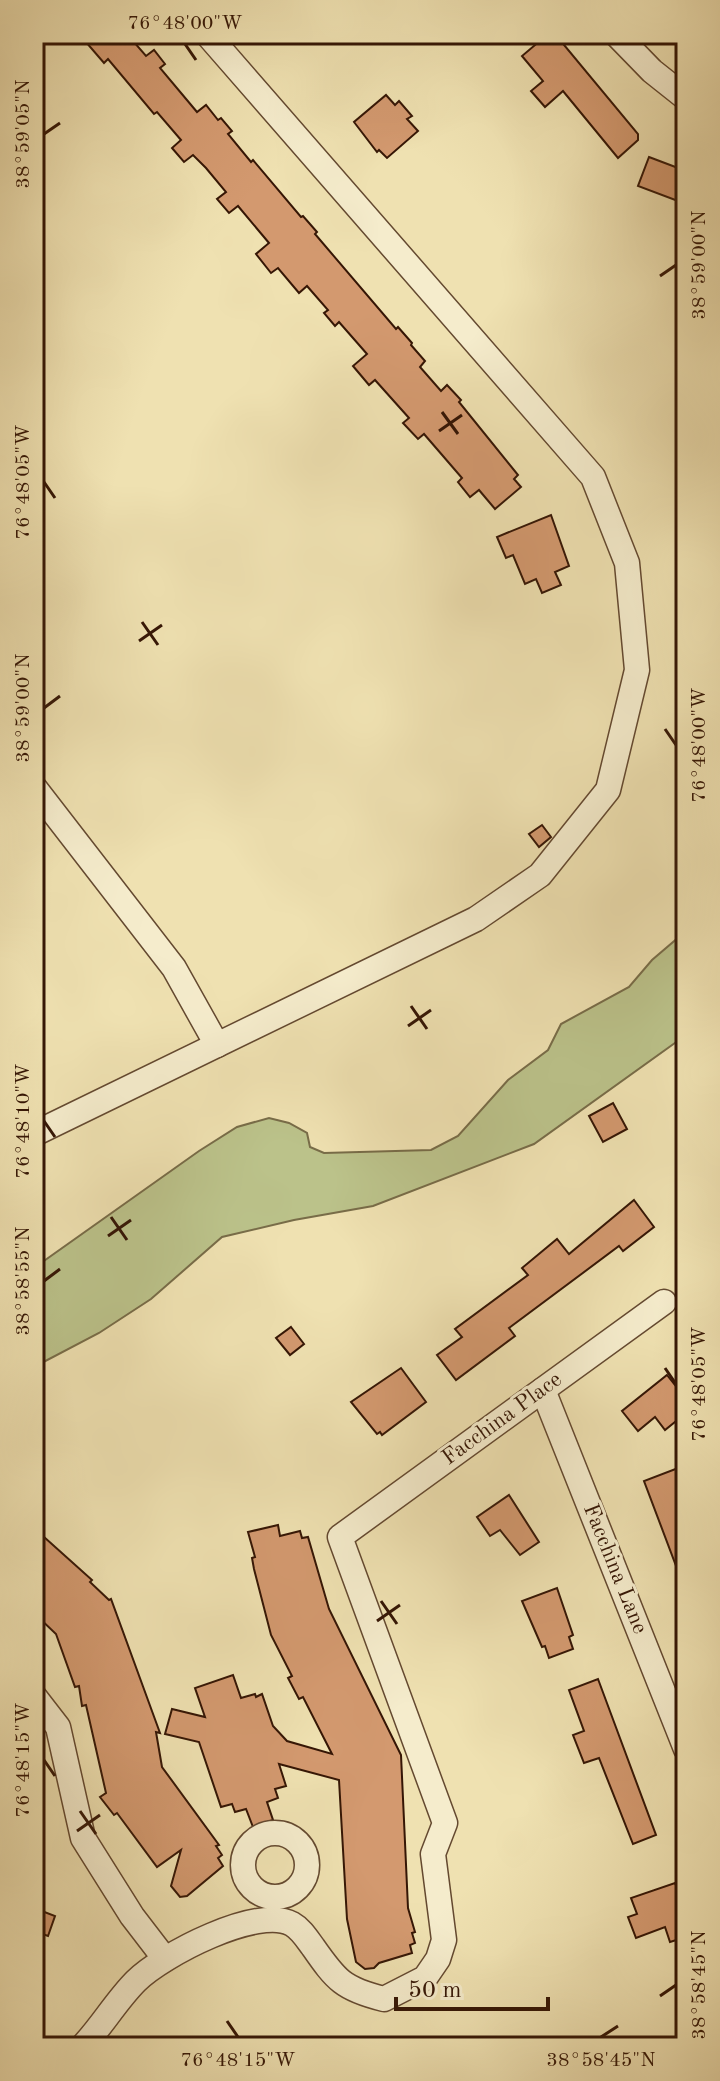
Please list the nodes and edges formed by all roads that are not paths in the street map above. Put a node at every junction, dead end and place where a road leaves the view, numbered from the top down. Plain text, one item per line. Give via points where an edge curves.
1 (207, 34) edge
2 (616, 34) edge
3 (686, 98) edge
4 (34, 787) edge
5 (217, 1045) junction
6 (34, 1134) edge
7 (664, 1302) dead end
8 (543, 1390) junction
9 (34, 1696) edge
10 (686, 1749) edge
11 (165, 1959) junction
12 (104, 2035) edge
13 (82, 2047) edge

1 - 5 street via 593,477 627,563 637,670 608,790 540,875 476,919
2 - 3 street
4 - 5 street via 174,968
5 - 6 street
7 - 8 street, Facchina Place
8 - 10 street, Facchina Lane
8 - 11 street, Facchina Place via 340,1537 445,1823 433,1854 444,1940 438,1959 425,1978 384,1999 355,2002 304,1934 274,1908
9 - 11 street via 58,1727 83,1838
11 - 12 street via 137,1980
12 - 13 street

